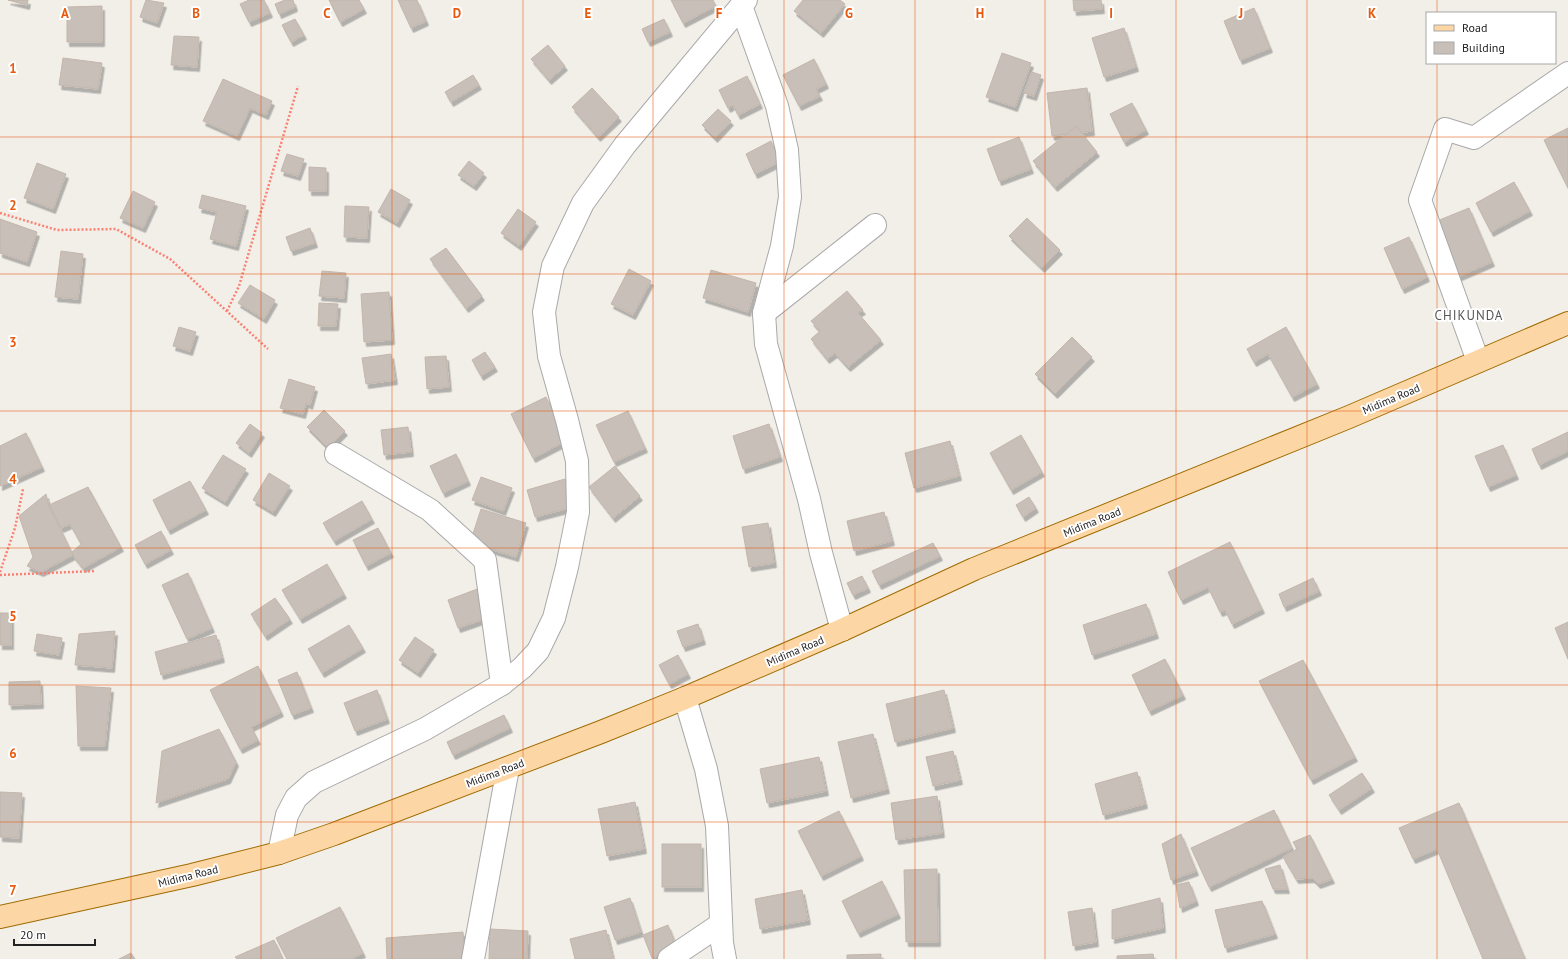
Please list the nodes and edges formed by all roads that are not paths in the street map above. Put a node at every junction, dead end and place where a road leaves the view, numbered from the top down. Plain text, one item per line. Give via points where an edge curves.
1 (744, 3) edge
2 (1568, 73) edge
3 (875, 225) dead end
4 (764, 313) junction
5 (1568, 323) edge
6 (1478, 361) junction
7 (336, 454) dead end
8 (842, 630) junction
9 (502, 684) junction
10 (685, 698) junction
11 (508, 768) junction
12 (279, 853) junction
13 (0, 917) edge
14 (721, 924) junction
15 (473, 959) edge
16 (669, 959) edge
17 (725, 959) edge

1 - 4 street via 777,106 787,150 790,197 782,246
1 - 9 street via 625,145 583,203 553,266 544,312 549,356 577,460 578,512 554,618 538,651
2 - 6 street via 1474,138 1445,129 1420,200
3 - 4 street
4 - 8 street via 768,352
5 - 6 main road, Midima Road
6 - 8 main road, Midima Road via 1349,417 974,569
7 - 9 street via 430,510 485,560
8 - 10 main road, Midima Road
9 - 12 street via 425,729 314,782 296,798 287,815
10 - 11 main road, Midima Road
10 - 14 street via 706,770 717,826
11 - 12 main road, Midima Road
11 - 15 street
12 - 13 main road, Midima Road via 161,883
14 - 16 street
14 - 17 street

